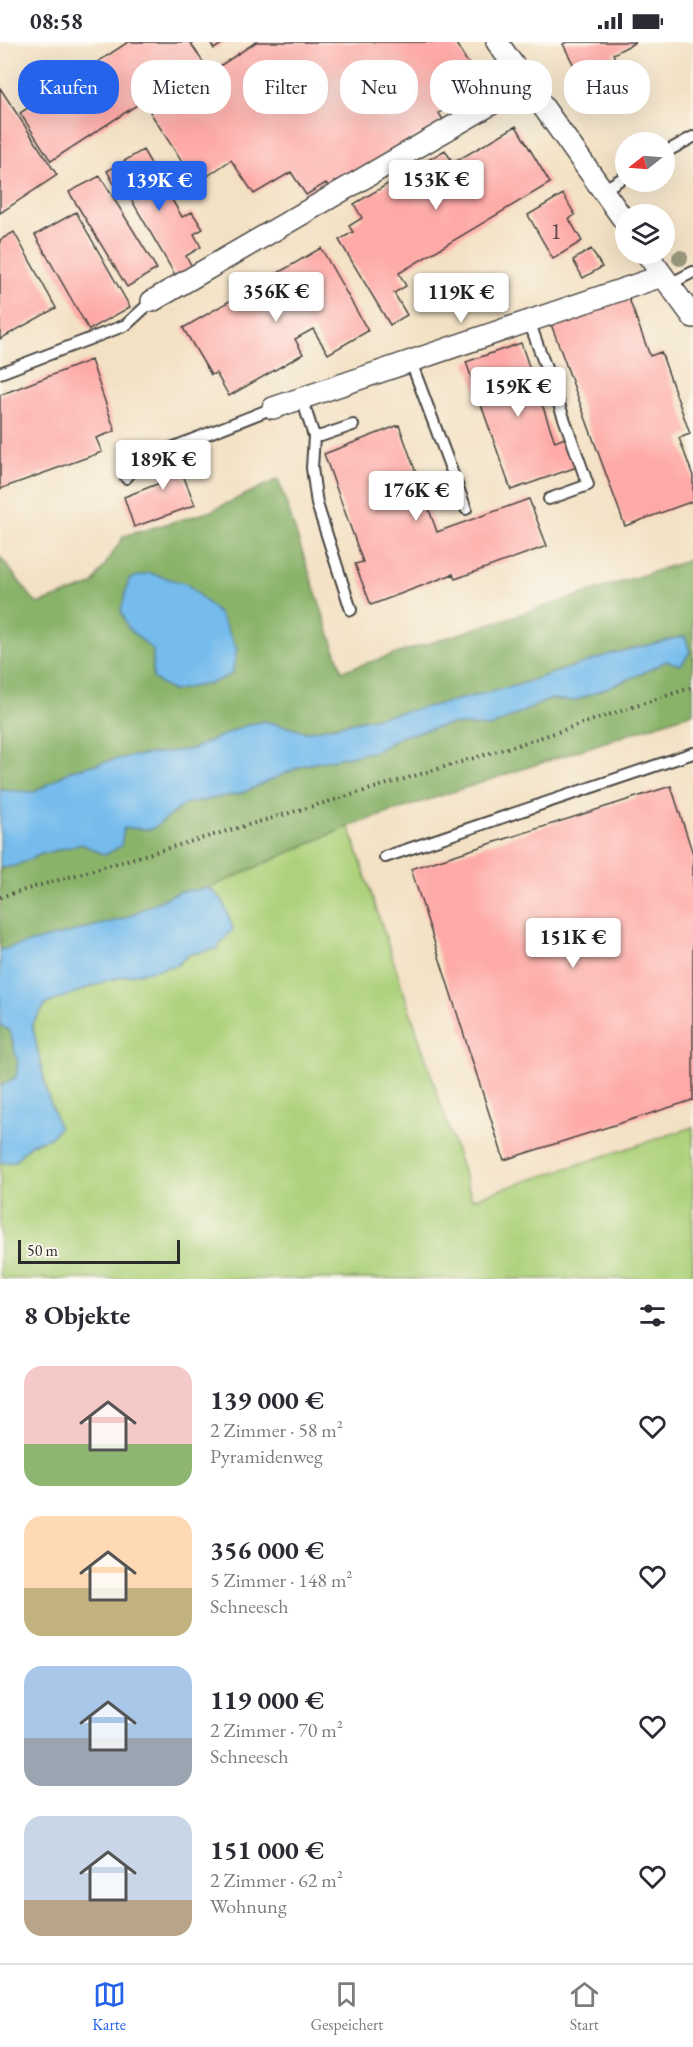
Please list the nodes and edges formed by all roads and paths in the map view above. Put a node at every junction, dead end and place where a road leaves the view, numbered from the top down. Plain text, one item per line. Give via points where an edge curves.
1 (497, 42) edge
2 (509, 60) edge
3 (474, 114) edge
4 (548, 114) edge
5 (693, 137) edge
6 (675, 147) edge
7 (615, 183) edge
8 (603, 190) junction
9 (615, 207) edge
10 (654, 264) edge
11 (693, 272) edge
12 (665, 280) junction
13 (152, 301) joint
14 (693, 317) edge
15 (529, 321) junction
16 (411, 362) junction
17 (0, 373) edge
18 (302, 399) junction
19 (273, 408) joint
20 (353, 425) dead end
21 (314, 436) junction
22 (126, 478) dead end
23 (549, 499) dead end
24 (466, 508) dead end
25 (351, 610) dead end
26 (693, 687) edge
27 (693, 753) edge
28 (385, 857) dead end
29 (0, 897) edge

1 - 2 street
3 - 13 street
4 - 8 street
5 - 6 lane
7 - 8 lane
8 - 9 street
10 - 12 street
11 - 12 lane
12 - 14 street
12 - 15 street
13 - 17 lane via 126,325
15 - 16 street
15 - 23 lane via 588,485
16 - 18 street
16 - 24 lane
18 - 19 street
18 - 21 lane
19 - 22 lane via 151,456
20 - 21 lane
21 - 25 lane via 312,468 317,504
26 - 29 path via 448,766
27 - 28 lane

